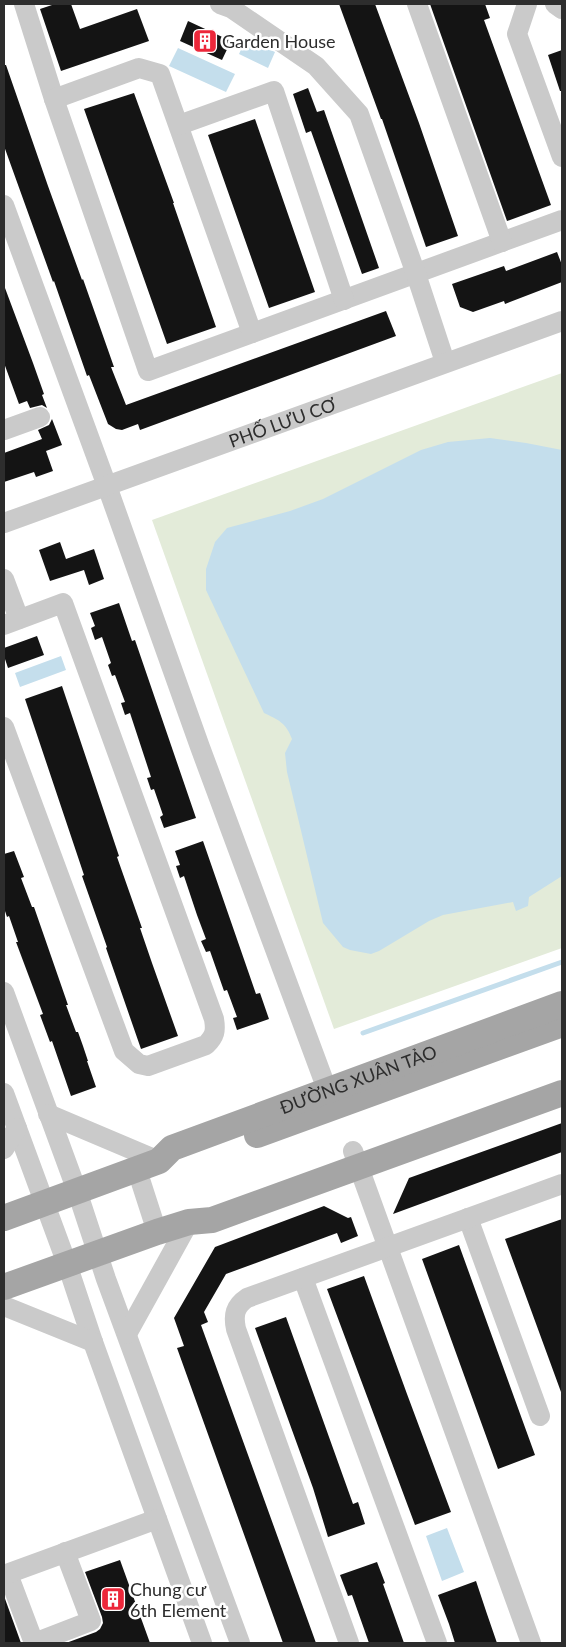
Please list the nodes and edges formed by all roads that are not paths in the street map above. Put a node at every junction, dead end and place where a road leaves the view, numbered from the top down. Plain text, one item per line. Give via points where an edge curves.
1 (24, 4) edge
2 (417, 4) edge
3 (528, 4) edge
4 (555, 4) edge
5 (228, 5) edge
6 (562, 9) edge
7 (54, 99) junction
8 (179, 125) junction
9 (562, 157) edge
10 (4, 205) edge
11 (562, 220) edge
12 (502, 242) junction
13 (416, 274) junction
14 (344, 300) junction
15 (562, 321) edge
16 (252, 333) junction
17 (445, 362) junction
18 (40, 417) dead end
19 (4, 430) edge
20 (107, 486) junction
21 (4, 523) edge
22 (4, 579) edge
23 (12, 622) edge
24 (4, 727) edge
25 (4, 992) edge
26 (562, 1004) edge
27 (562, 1024) edge
28 (562, 1075) edge
29 (562, 1093) edge
30 (4, 1094) edge
31 (330, 1099) junction
32 (48, 1114) junction
33 (17, 1128) junction
34 (4, 1149) edge
35 (356, 1159) junction
36 (148, 1166) junction
37 (562, 1184) edge
38 (77, 1191) junction
39 (44, 1203) junction
40 (4, 1218) edge
41 (468, 1218) junction
42 (189, 1222) junction
43 (157, 1232) junction
44 (387, 1247) junction
45 (98, 1253) junction
46 (67, 1264) junction
47 (303, 1278) junction
48 (4, 1289) edge
49 (127, 1334) junction
50 (93, 1342) junction
51 (540, 1416) dead end
52 (157, 1519) junction
53 (65, 1552) junction
54 (6, 1575) edge
55 (202, 1643) edge
56 (240, 1643) edge
57 (349, 1643) edge
58 (436, 1643) edge
59 (531, 1643) edge

1 - 7 street
2 - 12 street
3 - 9 street via 518,34
4 - 6 street
5 - 13 street via 316,66 358,114
7 - 8 street via 139,68 160,74
7 - 16 street via 148,371
8 - 14 street via 274,92
8 - 16 street
10 - 20 street
11 - 12 street
12 - 13 street
13 - 14 street
13 - 17 street
14 - 16 street
15 - 17 street, PHỐ LƯU CƠ
17 - 20 street, PHỐ LƯU CƠ
18 - 19 street
20 - 21 street, PHỐ LƯU CƠ
20 - 31 street
22 - 23 street
23 - 24 street via 63,603 214,1019 214,1038 206,1045 148,1066 139,1064 124,1051
25 - 32 street
26 - 31 main road, ĐƯỜNG XUÂN TẢO
27 - 31 main road, ĐƯỜNG XUÂN TẢO
28 - 35 main road
29 - 35 main road
30 - 33 street
31 - 36 main road, ĐƯỜNG XUÂN TẢO via 172,1148
32 - 36 street
32 - 38 street
33 - 34 street
33 - 39 street
35 - 42 main road via 212,1220
35 - 44 street
36 - 38 main road, ĐƯỜNG XUÂN TẢO
36 - 43 street
37 - 41 street
38 - 39 main road, ĐƯỜNG XUÂN TẢO
38 - 45 street
39 - 40 main road, ĐƯỜNG XUÂN TẢO
39 - 46 street
41 - 44 street
41 - 51 street
42 - 43 main road
42 - 49 street
43 - 45 main road
44 - 47 street
44 - 59 street
45 - 46 main road
45 - 49 street
46 - 48 main road
46 - 50 street
47 - 57 street via 240,1302 234,1319
47 - 58 street
48 - 50 street
49 - 56 street
50 - 52 street
52 - 53 street
52 - 55 street
53 - 54 street
53 - 54 street via 91,1621 34,1643

